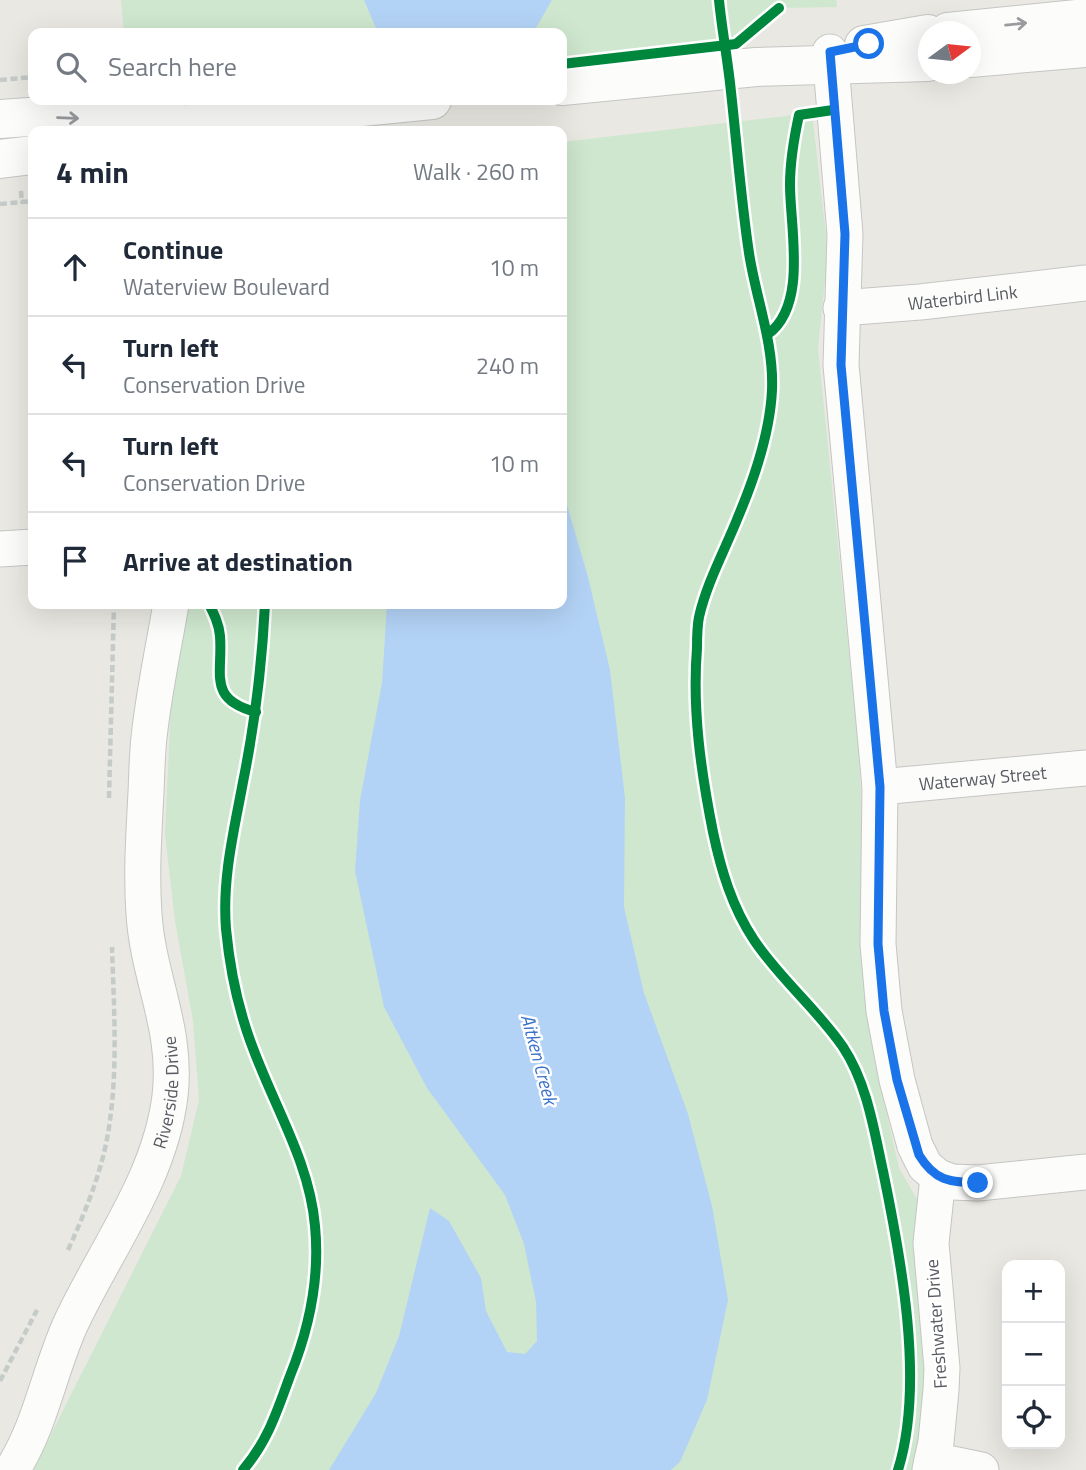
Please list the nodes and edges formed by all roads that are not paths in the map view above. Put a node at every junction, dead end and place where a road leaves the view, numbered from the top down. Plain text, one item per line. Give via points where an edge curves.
1 (1086, 18) edge
2 (981, 29) edge
3 (918, 37) edge
4 (1086, 48) edge
5 (981, 57) edge
6 (831, 59) junction
7 (918, 62) edge
8 (567, 85) edge
9 (385, 105) edge
10 (0, 119) edge
11 (136, 126) edge
12 (159, 126) edge
13 (28, 156) edge
14 (0, 159) edge
15 (1086, 283) edge
16 (841, 308) junction
17 (28, 547) edge
18 (0, 549) edge
19 (170, 609) edge
20 (1086, 768) edge
21 (880, 787) junction
22 (1086, 1172) edge
23 (938, 1177) junction
24 (931, 1465) edge
25 (12, 1470) edge
26 (981, 1470) edge

2 -> 1 street
3 - 6 street
4 - 5 street
6 - 7 street
6 - 8 street
6 - 16 street via 845,246
9 - 12 street
10 -> 11 street
13 - 14 street
15 - 16 street, Waterbird Link
16 - 21 street via 841,365
17 - 18 street
19 - 25 street, Riverside Drive via 149,730 143,846 144,916 168,1024 170,1097 161,1138 143,1184 71,1323 38,1416
20 - 21 street, Waterway Street
21 - 23 street via 878,944 884,1011 915,1146 925,1166
22 - 23 street via 978,1183
23 - 24 street, Freshwater Drive via 931,1243 942,1368
24 - 26 street

